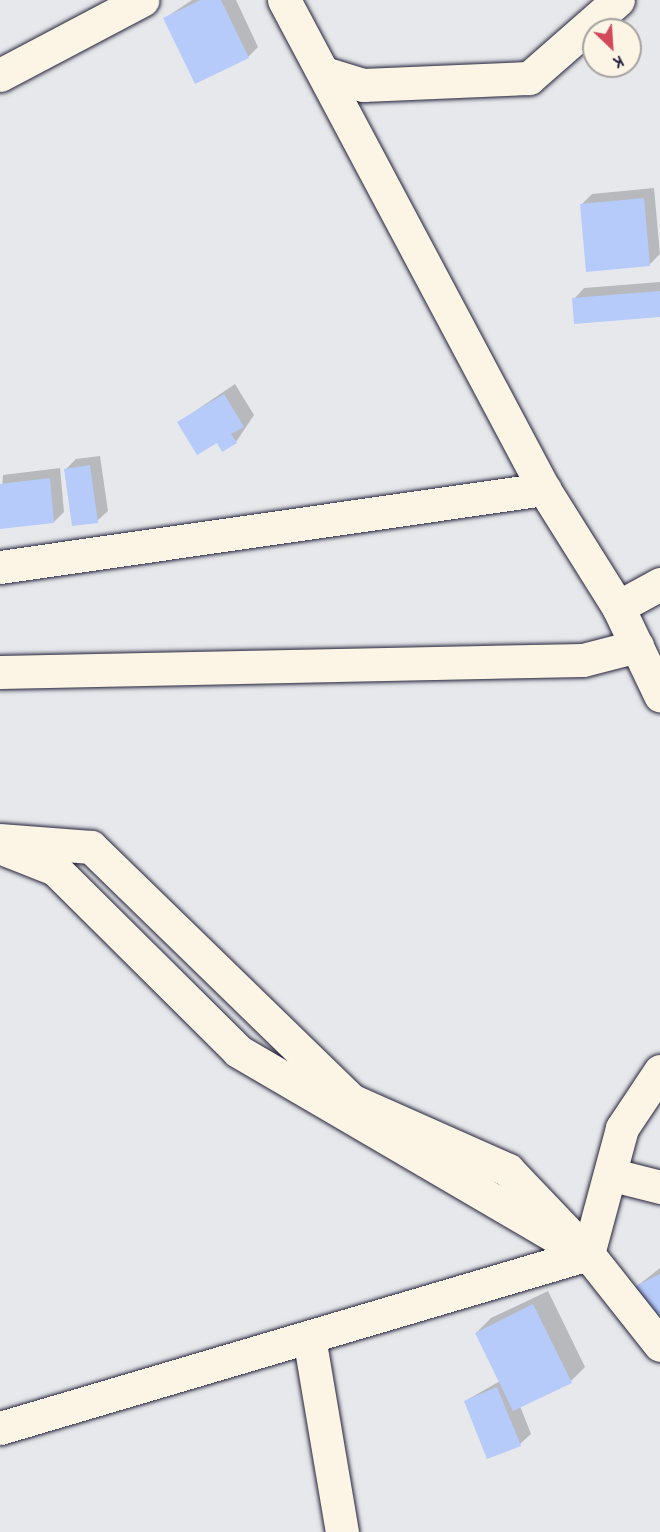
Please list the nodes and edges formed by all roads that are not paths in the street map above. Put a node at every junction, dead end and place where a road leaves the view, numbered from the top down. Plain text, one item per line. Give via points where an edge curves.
1 (142, 0) edge
2 (284, 0) edge
3 (618, 0) edge
4 (324, 73) junction
5 (0, 75) edge
6 (544, 489) junction
7 (0, 567) edge
8 (660, 584) edge
9 (618, 607) junction
10 (637, 646) junction
11 (0, 672) edge
12 (660, 695) edge
13 (0, 840) edge
14 (0, 848) edge
15 (660, 1071) edge
16 (613, 1176) junction
17 (660, 1187) edge
18 (588, 1254) junction
19 (309, 1337) junction
20 (660, 1345) edge
21 (0, 1428) edge
22 (342, 1532) edge

1 - 5 street
2 - 4 street
3 - 4 street via 529,78 363,85
4 - 6 street
6 - 7 street
6 - 9 street
8 - 9 street
9 - 10 street
10 - 11 street via 583,660
10 - 12 street
13 - 18 street via 92,847 351,1100 508,1170
14 - 18 street via 55,869 238,1051
15 - 16 street via 622,1128
16 - 17 street
16 - 18 street
18 - 19 street
18 - 20 street
19 - 21 street
19 - 22 street

